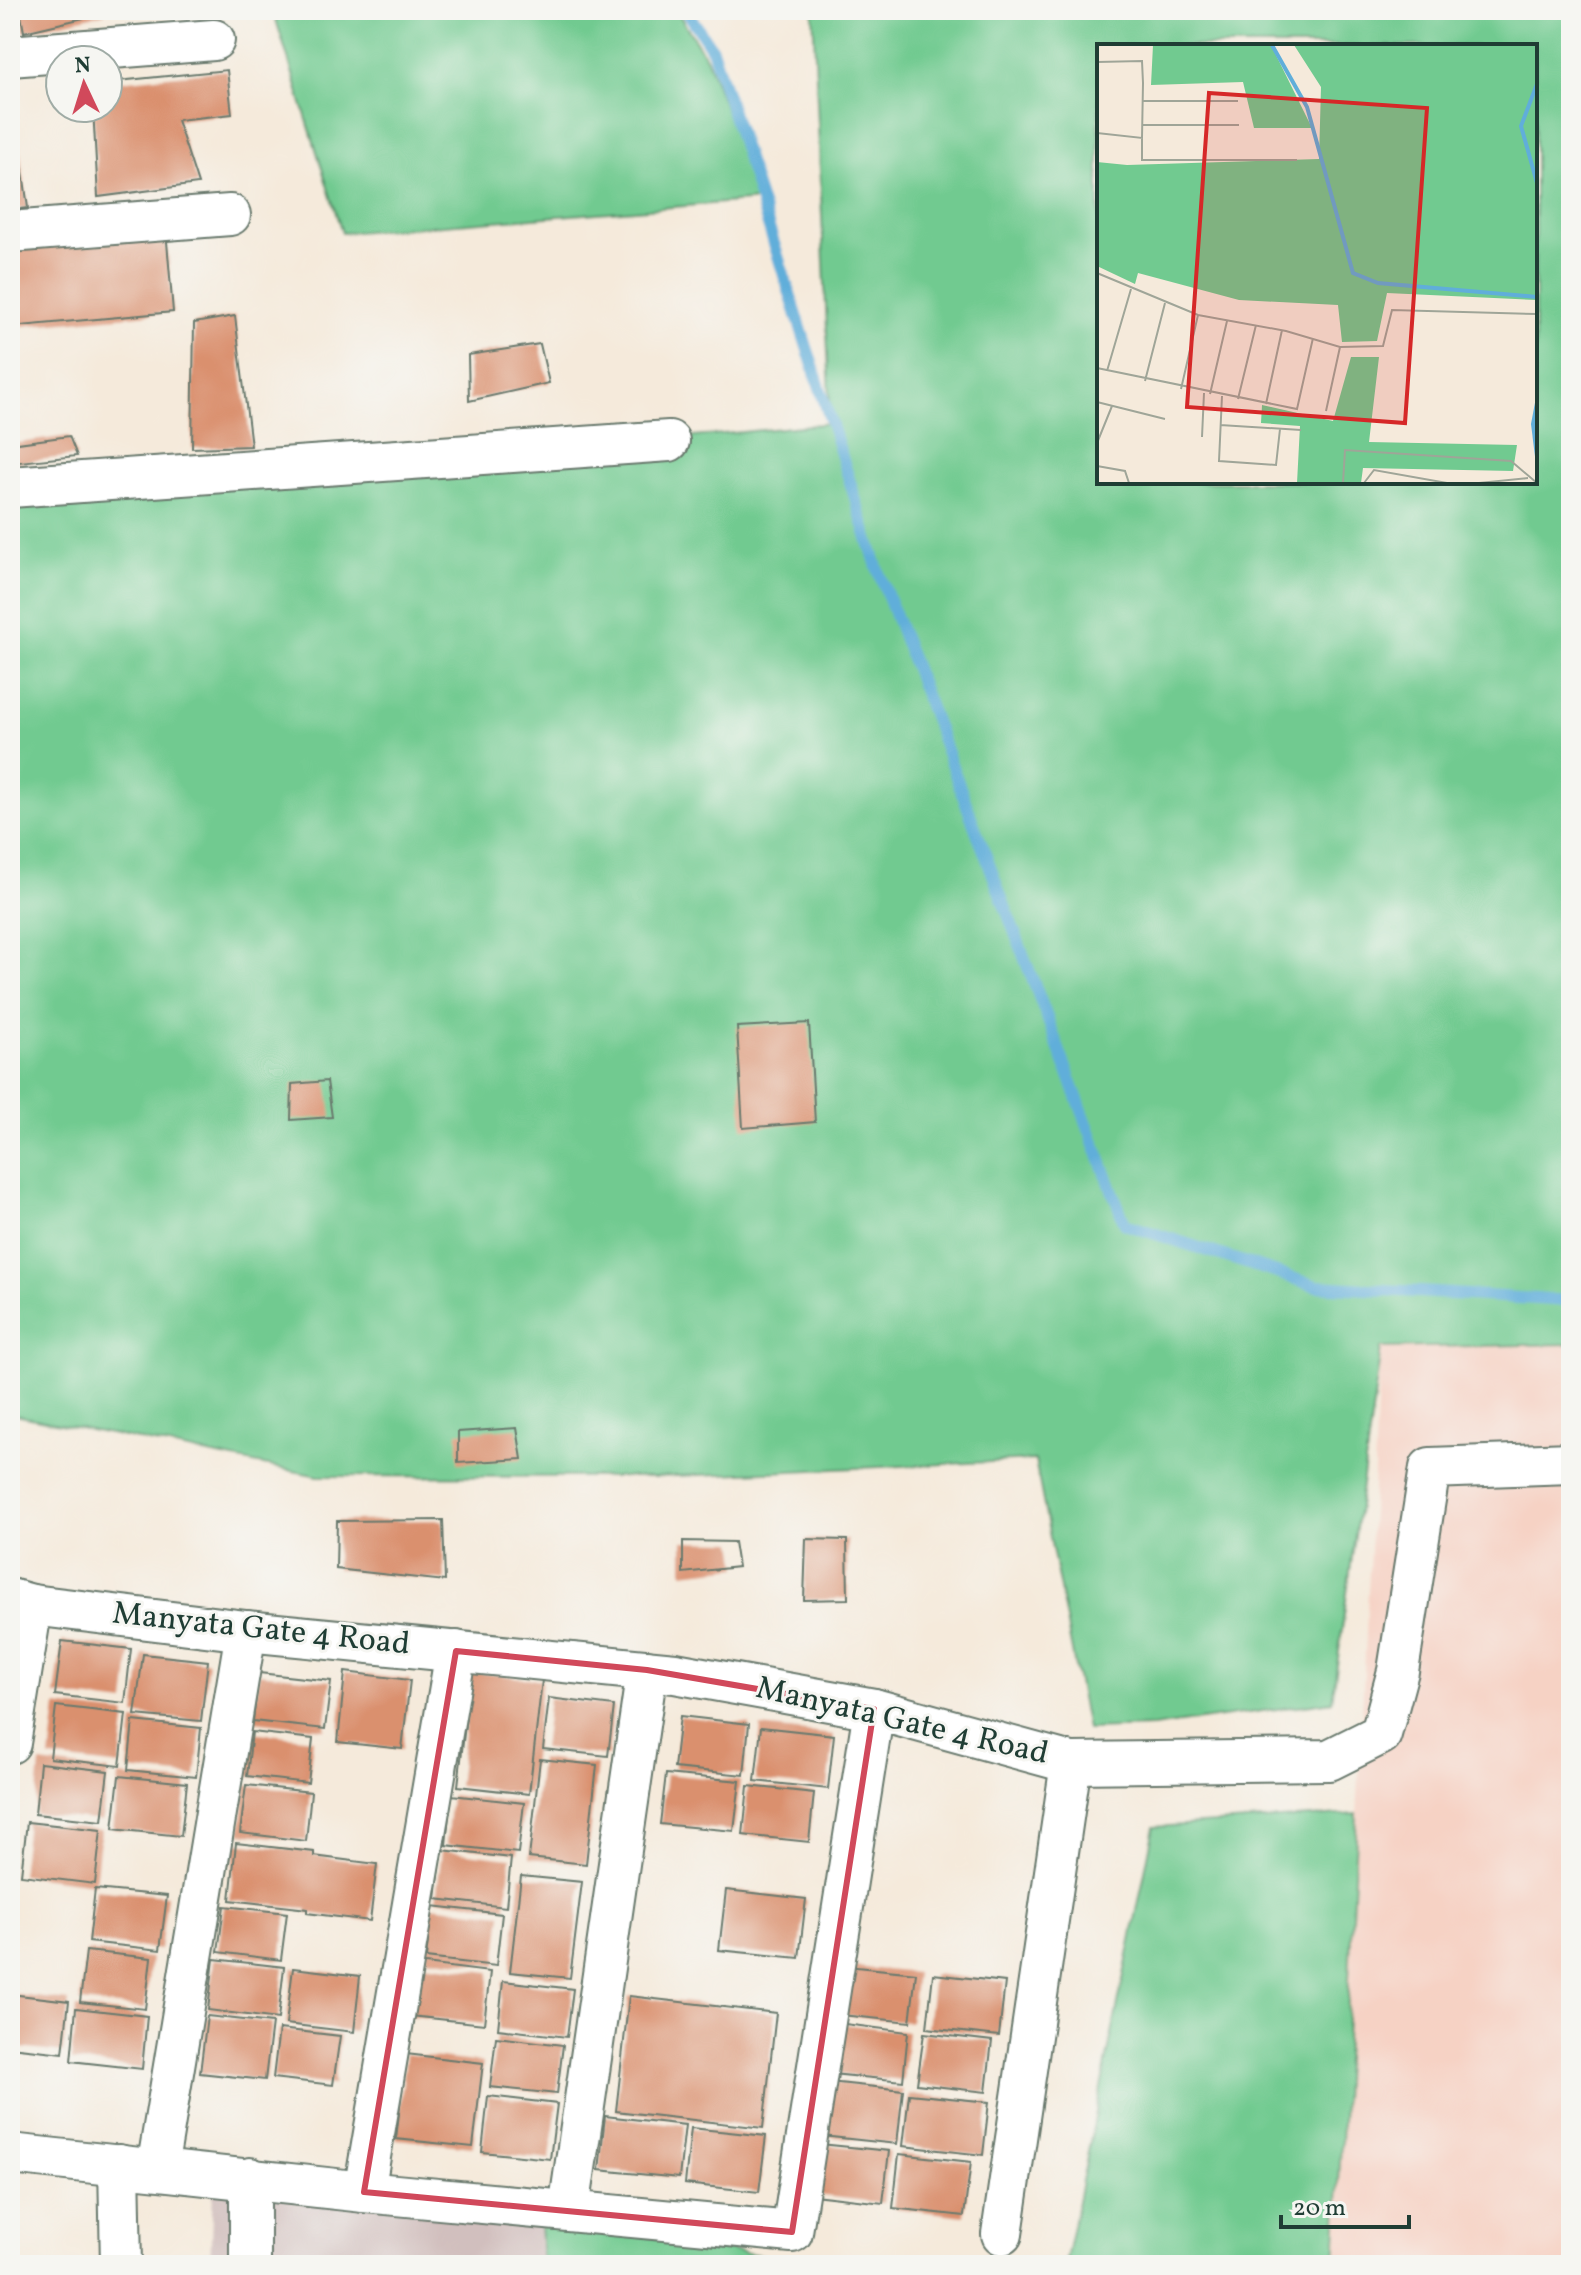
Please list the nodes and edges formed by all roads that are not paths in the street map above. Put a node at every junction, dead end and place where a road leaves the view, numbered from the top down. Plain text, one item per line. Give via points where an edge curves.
1 (214, 40) dead end
2 (10, 56) edge
3 (230, 215) dead end
4 (10, 232) edge
5 (669, 441) dead end
6 (10, 487) edge
7 (1571, 1463) edge
8 (21, 1602) edge
9 (246, 1631) junction
10 (456, 1651) junction
11 (647, 1670) junction
12 (874, 1709) junction
13 (10, 1743) edge
14 (1071, 1763) junction
15 (10, 2154) edge
16 (138, 2167) junction
17 (250, 2178) junction
18 (364, 2192) junction
19 (569, 2210) junction
20 (1002, 2234) dead end
21 (121, 2265) edge
22 (250, 2265) edge

1 - 2 street
3 - 4 street
5 - 6 street
7 - 14 street, Manyata Gate 4 Road via 1430,1468 1398,1671 1381,1734 1329,1760
8 - 9 street, Manyata Gate 4 Road
8 - 13 street
9 - 10 street, Manyata Gate 4 Road
9 - 16 street
10 - 11 street, Manyata Gate 4 Road
10 - 18 street
11 - 12 street, Manyata Gate 4 Road
11 - 19 street
12 - 14 street, Manyata Gate 4 Road
12 - 19 street via 792,2232
14 - 20 street
15 - 16 street
16 - 17 street
16 - 21 street
17 - 18 street
17 - 22 street
18 - 19 street

